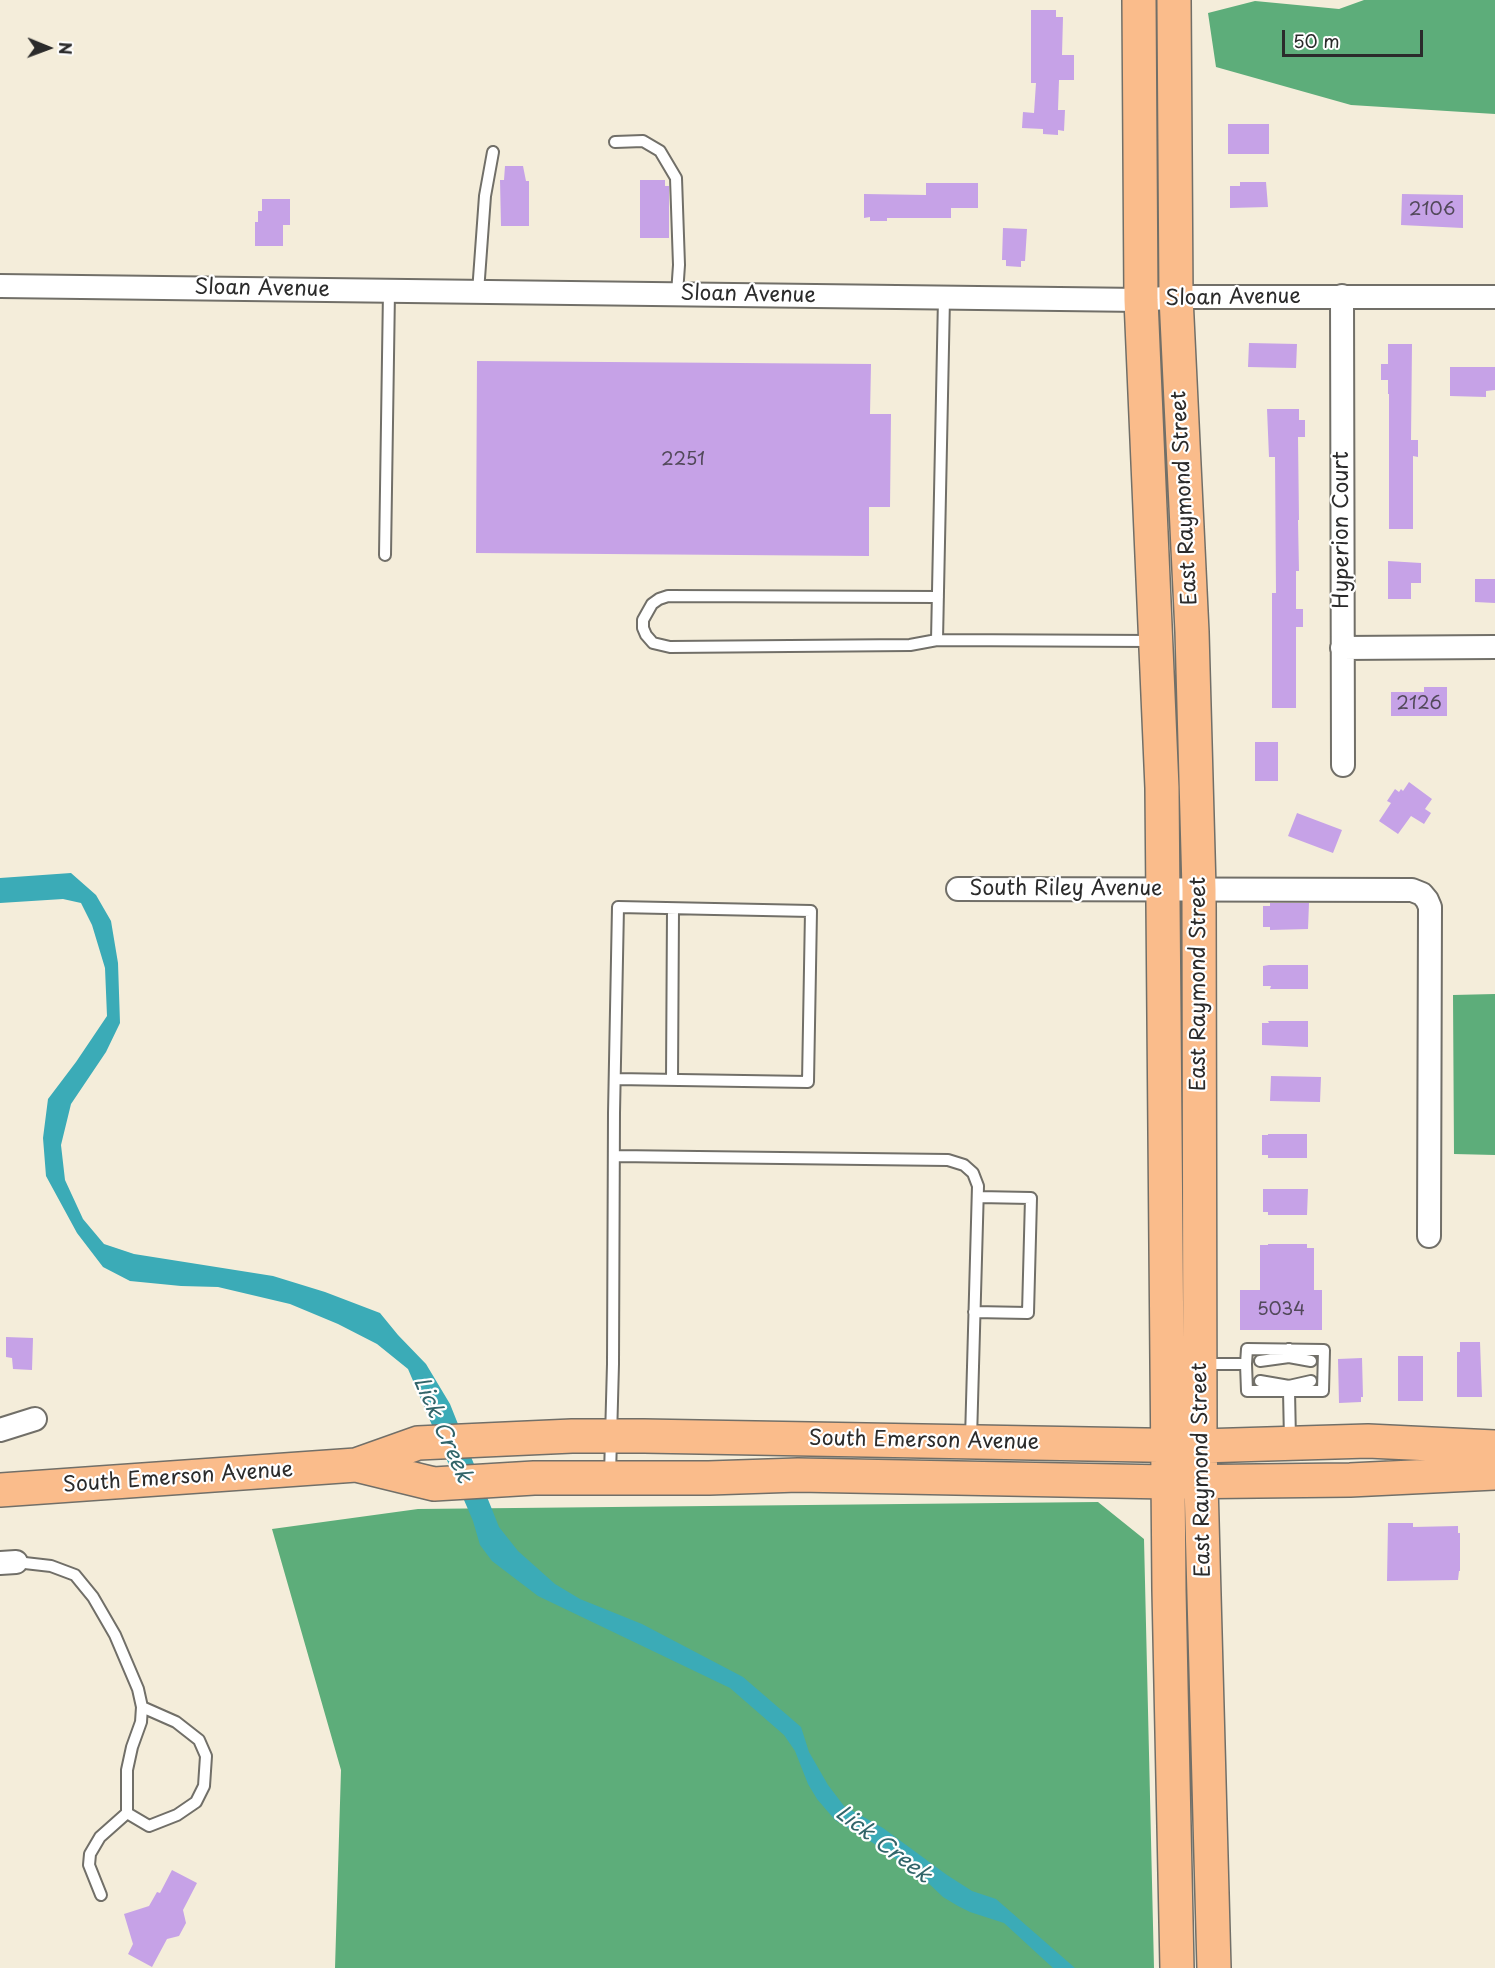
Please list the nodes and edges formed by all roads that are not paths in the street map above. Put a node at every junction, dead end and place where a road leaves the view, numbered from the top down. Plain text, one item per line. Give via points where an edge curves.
1 (1139, 0) edge
2 (1174, 0) edge
3 (615, 142) dead end
4 (493, 152) dead end
5 (0, 286) edge
6 (389, 291) junction
7 (478, 292) junction
8 (677, 294) junction
9 (1342, 296) junction
10 (1176, 297) junction
11 (1495, 297) edge
12 (944, 298) junction
13 (1141, 300) junction
14 (385, 555) dead end
15 (938, 597) junction
16 (937, 640) junction
17 (1156, 641) junction
18 (1495, 647) edge
19 (1342, 648) junction
20 (1343, 765) dead end
21 (1164, 889) junction
22 (1199, 889) junction
23 (958, 890) dead end
24 (674, 909) junction
25 (615, 1079) junction
26 (672, 1080) junction
27 (615, 1156) junction
28 (978, 1197) junction
29 (1429, 1236) dead end
30 (974, 1312) junction
31 (1288, 1357) junction
32 (1260, 1361) dead end
33 (1311, 1361) dead end
34 (1200, 1364) junction
35 (1246, 1364) junction
36 (1260, 1381) dead end
37 (1278, 1381) dead end
38 (1311, 1381) dead end
39 (1292, 1386) junction
40 (35, 1419) dead end
41 (0, 1430) edge
42 (610, 1436) junction
43 (971, 1442) junction
44 (1290, 1443) junction
45 (1184, 1446) junction
46 (1495, 1447) edge
47 (356, 1465) junction
48 (1495, 1473) edge
49 (609, 1478) junction
50 (1201, 1481) junction
51 (1167, 1482) junction
52 (0, 1491) edge
53 (8, 1563) edge
54 (142, 1707) junction
55 (127, 1813) junction
56 (101, 1895) dead end
57 (1177, 1968) edge
58 (1214, 1968) edge

1 - 13 main road, East Raymond Street
2 - 10 main road, East Raymond Street
3 - 8 lane via 643,141 660,151 675,178
4 - 7 lane via 485,196
5 - 6 street, Sloan Avenue
6 - 7 street, Sloan Avenue
6 - 14 lane
7 - 8 street, Sloan Avenue
8 - 12 street, Sloan Avenue
9 - 10 street, Sloan Avenue
9 - 11 street, Sloan Avenue
9 - 19 street, Hyperion Court
10 - 13 street, Sloan Avenue
10 - 22 main road, East Raymond Street
12 - 13 street, Sloan Avenue
12 - 15 lane
13 - 17 main road, East Raymond Street
15 - 16 lane
15 - 16 lane via 668,596 652,604 643,620 646,635 653,643 670,647 910,645
16 - 17 lane
17 - 21 main road, East Raymond Street
18 - 19 street
19 - 20 street, Hyperion Court
21 - 22 street, South Riley Avenue
21 - 23 street, South Riley Avenue
21 - 45 main road, East Raymond Street
22 - 29 street, South Riley Avenue via 1412,890 1425,897 1430,907
22 - 34 main road, East Raymond Street
24 - 25 lane via 618,907
24 - 26 lane
24 - 26 lane via 811,911 808,1082
25 - 26 lane
25 - 27 lane
27 - 28 lane via 948,1160 964,1164 973,1173
27 - 42 lane
28 - 30 lane
28 - 30 lane via 1031,1198 1028,1313
30 - 43 lane
31 - 32 lane
31 - 33 lane
31 - 35 lane via 1247,1349
31 - 39 lane via 1324,1350 1323,1391
34 - 35 lane
34 - 45 main road, East Raymond Street
35 - 39 lane via 1246,1391
36 - 39 lane
37 - 39 lane
38 - 39 lane
39 - 44 lane
40 - 41 street
42 - 43 main road, South Emerson Avenue
42 - 47 main road, South Emerson Avenue via 418,1443
42 - 49 lane
43 - 45 main road, South Emerson Avenue
44 - 45 main road, South Emerson Avenue
44 - 46 main road, South Emerson Avenue via 1368,1441
45 - 50 main road, East Raymond Street
45 - 51 main road, East Raymond Street
47 - 49 main road, South Emerson Avenue via 434,1484
47 - 52 main road, South Emerson Avenue
48 - 50 main road, South Emerson Avenue via 1350,1480
49 - 51 main road, South Emerson Avenue via 798,1475
50 - 51 main road, South Emerson Avenue
50 - 58 main road, East Raymond Street
51 - 57 main road, East Raymond Street
53 - 54 lane via 51,1566 75,1575 115,1635
54 - 55 lane via 127,1770
54 - 55 lane via 177,1722 199,1740 206,1756 204,1786 196,1802 149,1826
55 - 56 lane via 100,1837 90,1854 89,1865

